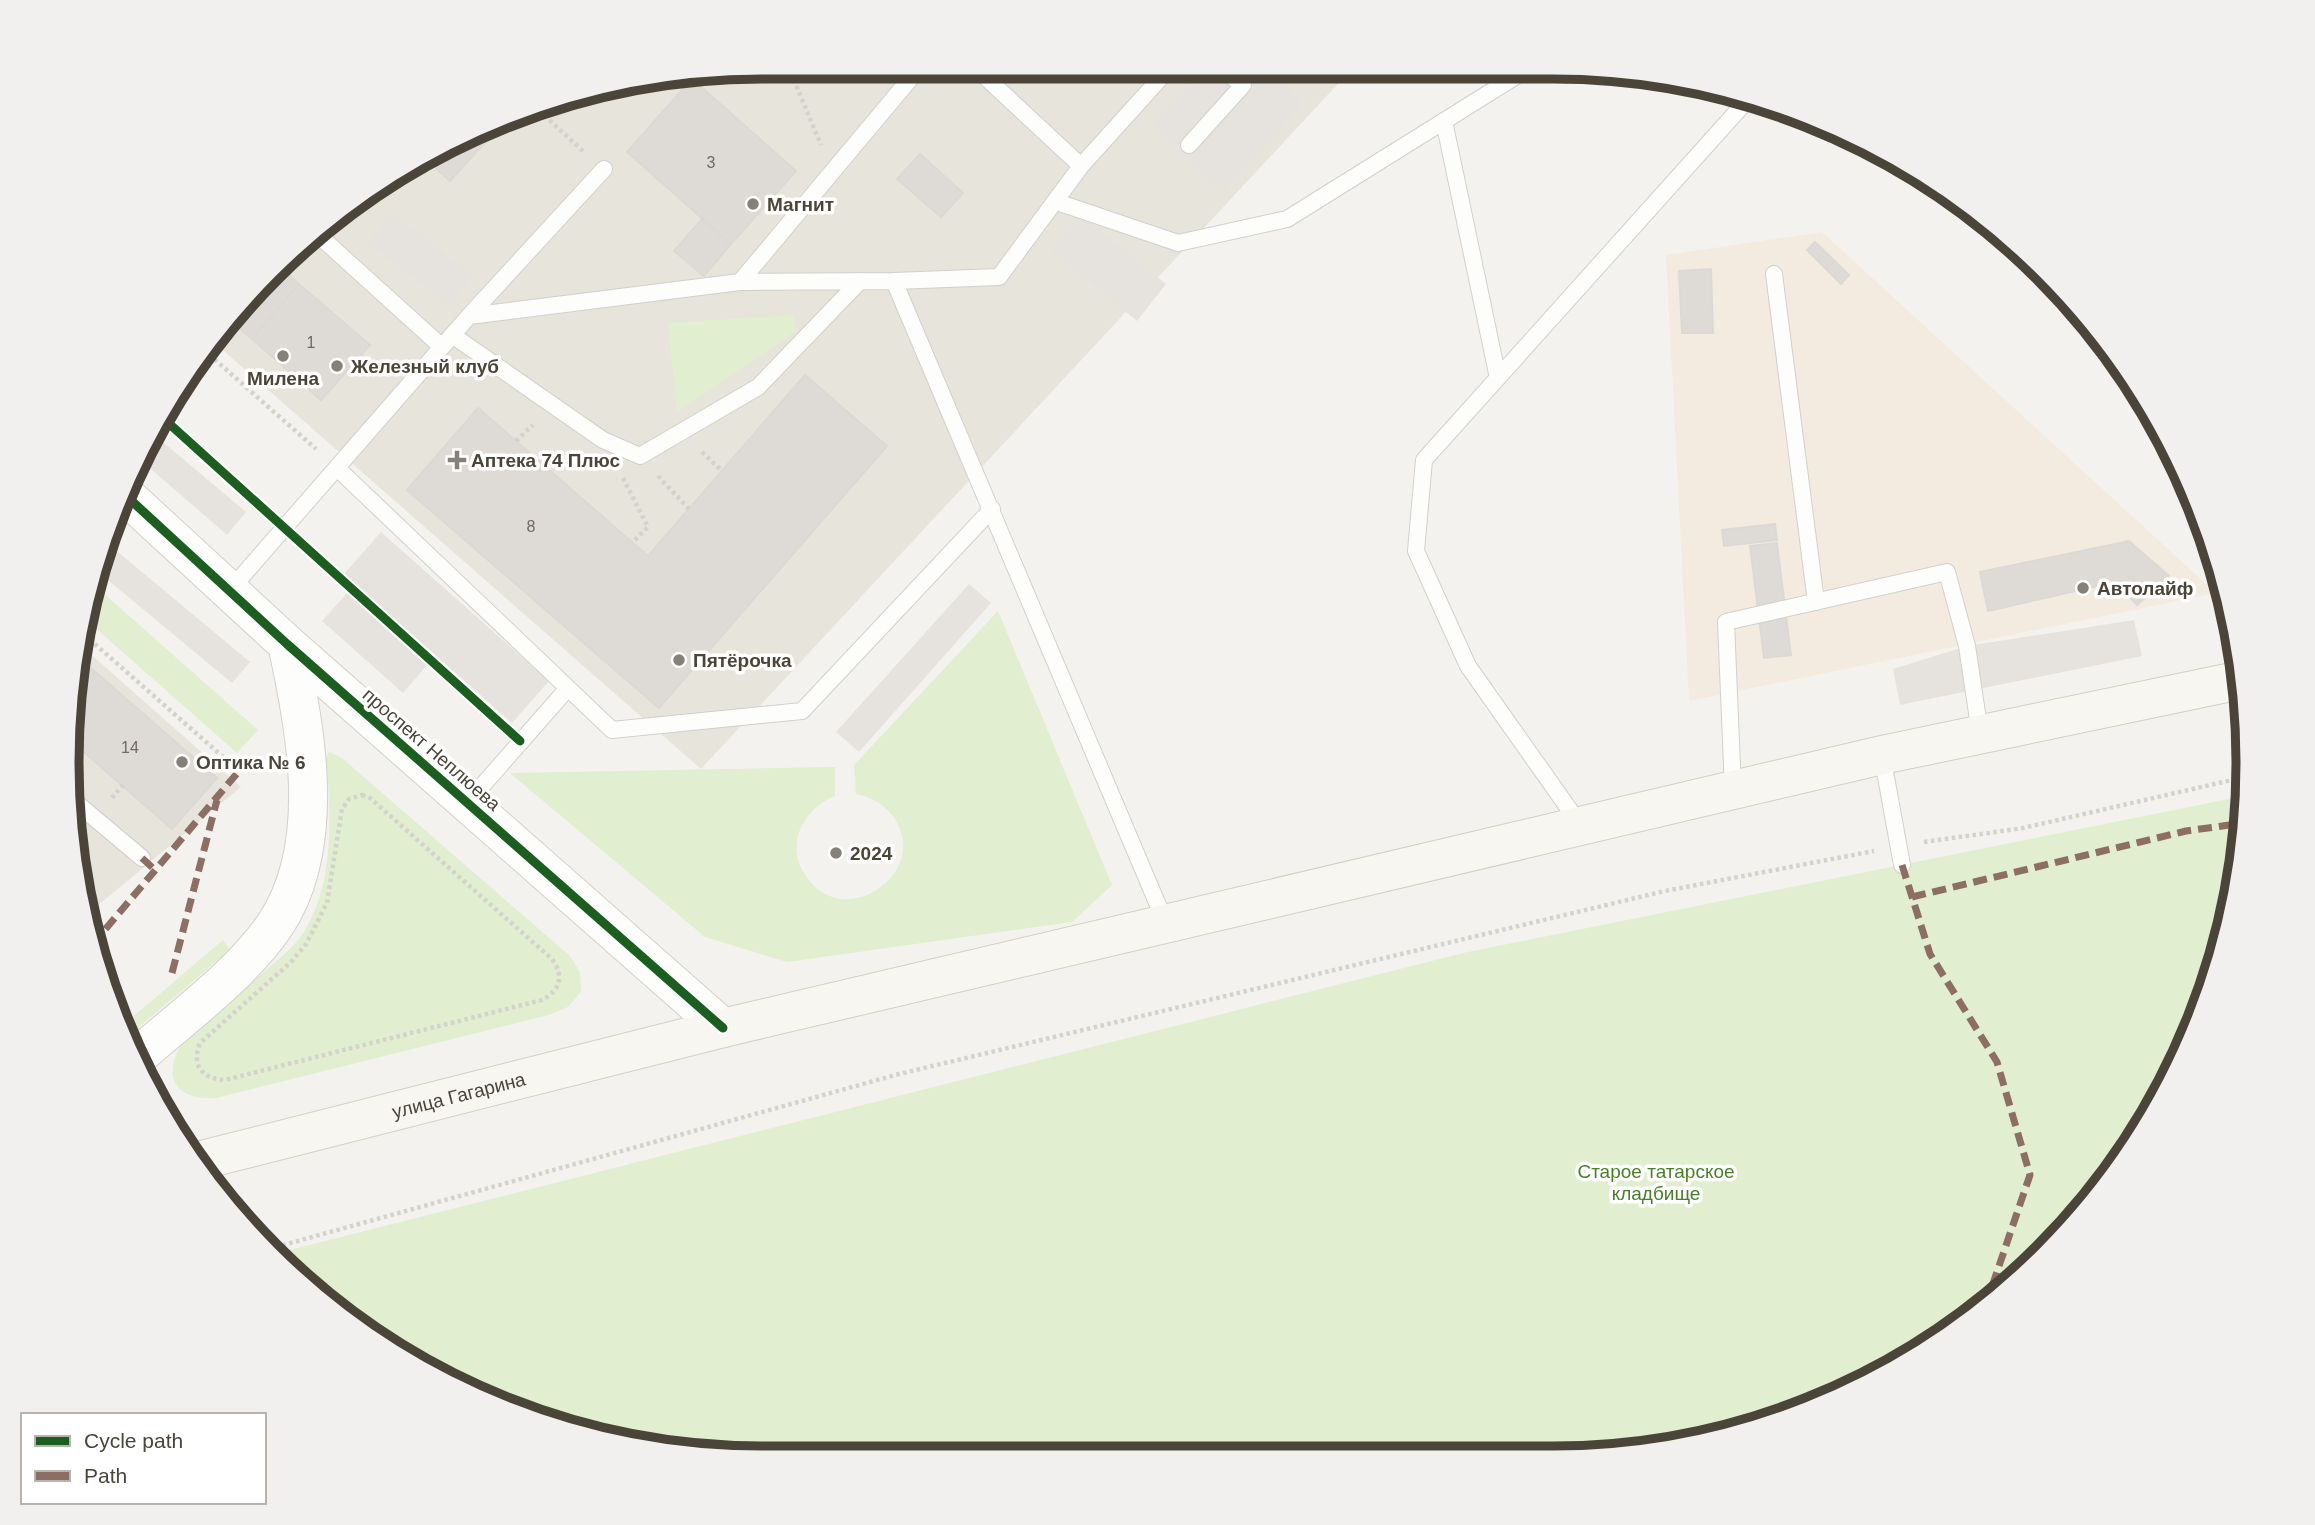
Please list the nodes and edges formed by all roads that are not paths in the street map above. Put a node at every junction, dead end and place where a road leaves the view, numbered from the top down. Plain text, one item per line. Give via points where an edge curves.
1 (909, 79) edge
2 (988, 79) edge
3 (1159, 79) edge
4 (1236, 79) edge
5 (1510, 79) edge
6 (1742, 106) edge
7 (1444, 121) junction
8 (1189, 145) dead end
9 (1081, 166) junction
10 (604, 169) road end
11 (1057, 202) junction
12 (323, 239) edge
13 (1774, 274) dead end
14 (860, 281) junction
15 (894, 281) junction
16 (740, 282) junction
17 (469, 316) junction
18 (447, 341) junction
19 (1498, 378) junction
20 (337, 468) junction
21 (131, 500) edge
22 (992, 509) junction
23 (230, 590) junction
24 (1816, 602) junction
25 (286, 644) junction
26 (2231, 682) edge
27 (568, 688) junction
28 (1980, 733) junction
29 (1882, 755) junction
30 (1733, 790) junction
31 (467, 803) junction
32 (80, 805) edge
33 (1581, 826) junction
34 (142, 858) dead end
35 (1902, 865) dead end
36 (1167, 925) junction
37 (723, 1028) junction
38 (143, 1052) edge
39 (206, 1159) edge

1 - 16 lane
2 - 9 lane
3 - 9 lane
4 - 8 lane via 1243,85
5 - 7 lane
6 - 19 lane
7 - 11 lane via 1287,219 1178,243
7 - 19 lane
9 - 11 lane
10 - 17 lane
11 - 15 lane via 999,277
12 - 18 lane
13 - 24 lane
14 - 15 lane
14 - 16 lane
14 - 18 lane via 758,387 640,456 603,440
15 - 22 lane
16 - 17 lane
17 - 18 lane
18 - 20 lane
19 - 33 lane via 1424,460 1416,551 1468,666
20 - 23 lane
20 - 27 lane
21 - 23 street, проспект Неплюева
22 - 27 lane via 802,711 612,730
22 - 36 lane
23 - 25 street, проспект Неплюева
24 - 28 lane via 1947,572 1967,646
24 - 30 lane via 1726,622
25 - 31 street, проспект Неплюева
25 - 38 street via 304,720 308,801 295,884 275,925 231,973
26 - 28 main road, улица Гагарина
27 - 31 lane
28 - 29 main road, улица Гагарина
29 - 30 main road, улица Гагарина
29 - 35 lane
30 - 33 main road, улица Гагарина
31 - 37 street, проспект Неплюева
32 - 34 lane
33 - 36 main road, улица Гагарина
36 - 37 main road, улица Гагарина
37 - 39 main road, улица Гагарина

